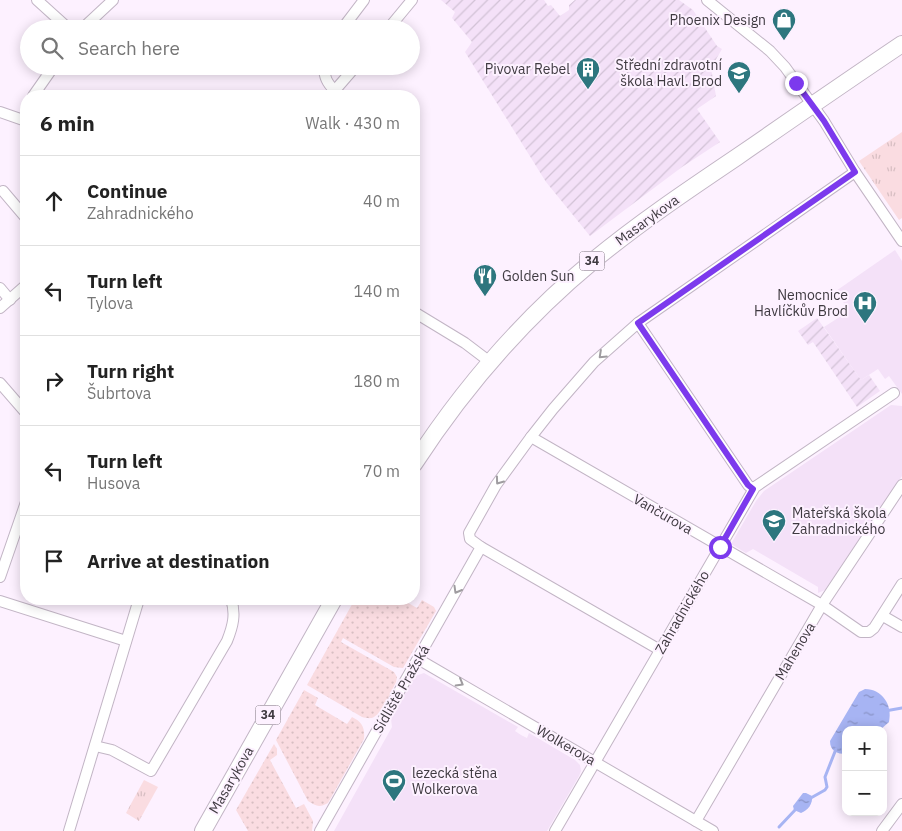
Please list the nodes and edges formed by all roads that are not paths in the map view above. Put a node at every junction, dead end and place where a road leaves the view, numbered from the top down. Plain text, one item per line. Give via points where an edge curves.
1 (37, 0) edge
2 (113, 0) edge
3 (364, 0) edge
4 (412, 0) edge
5 (707, 0) edge
6 (59, 20) edge
7 (92, 20) edge
8 (349, 20) edge
9 (395, 20) edge
10 (902, 44) edge
11 (48, 75) edge
12 (324, 75) edge
13 (348, 75) edge
14 (37, 90) edge
15 (331, 90) edge
16 (335, 90) edge
17 (813, 105) junction
18 (0, 112) edge
19 (20, 119) edge
20 (855, 172) junction
21 (3, 191) dead end
22 (20, 211) edge
23 (902, 241) edge
24 (0, 288) edge
25 (20, 291) edge
26 (10, 300) junction
27 (0, 308) edge
28 (420, 316) edge
29 (638, 323) junction
30 (490, 362) junction
31 (0, 383) edge
32 (894, 393) dead end
33 (20, 406) edge
34 (531, 437) junction
35 (420, 455) edge
36 (902, 485) edge
37 (753, 489) junction
38 (20, 519) edge
39 (482, 547) junction
40 (720, 547) junction
41 (0, 577) edge
42 (902, 584) edge
43 (0, 601) edge
44 (137, 605) edge
45 (232, 605) edge
46 (331, 605) edge
47 (822, 605) junction
48 (883, 616) junction
49 (902, 627) edge
50 (126, 641) junction
51 (660, 650) junction
52 (418, 659) junction
53 (95, 746) junction
54 (596, 762) junction
55 (902, 804) edge
56 (696, 821) junction
57 (69, 831) edge
58 (203, 831) edge
59 (320, 831) edge
60 (555, 831) edge
61 (713, 831) edge
62 (882, 831) edge

1 - 6 street
2 - 7 street
3 - 8 street
4 - 9 street
5 - 17 street via 776,57
10 - 17 main road, Masarykova / 34
11 - 14 street
12 - 15 street
13 - 16 street
17 - 20 street
17 - 30 main road, Masarykova / 34 via 655,213 611,247 549,301
18 - 19 street
20 - 23 street
20 - 29 street
21 - 22 street
24 - 26 street
25 - 26 street
26 - 27 street
28 - 30 street
29 -> 34 street via 594,362
29 - 37 street
30 - 35 main road, Masarykova / 34 via 460,397
31 - 33 street
32 - 37 street, Zahradnického
34 -> 39 street via 496,485 470,529 472,542
34 - 40 street, Vančurova
36 - 47 street, Mahenova
37 - 40 street, Zahradnického
38 - 41 street
39 - 51 street
39 -> 52 street, Sídliště Pražská
40 - 47 street, Vančurova
40 - 51 street, Zahradnického
42 - 48 street, Vančurova
43 - 50 street
44 - 50 street
45 - 53 street via 234,616 227,641 151,771 112,750
46 - 58 main road, Masarykova / 34
47 - 48 street, Vančurova via 861,632 869,632
47 - 56 street, Mahenova
48 - 49 street
50 - 53 street
51 - 54 street, Zahradnického
52 -> 54 street, Wolkerova
52 - 59 street, Sídliště Pražská
53 - 57 street
54 - 56 street, Wolkerova
54 - 60 street, Zahradnického
55 - 62 street
56 - 61 street, Wolkerova

